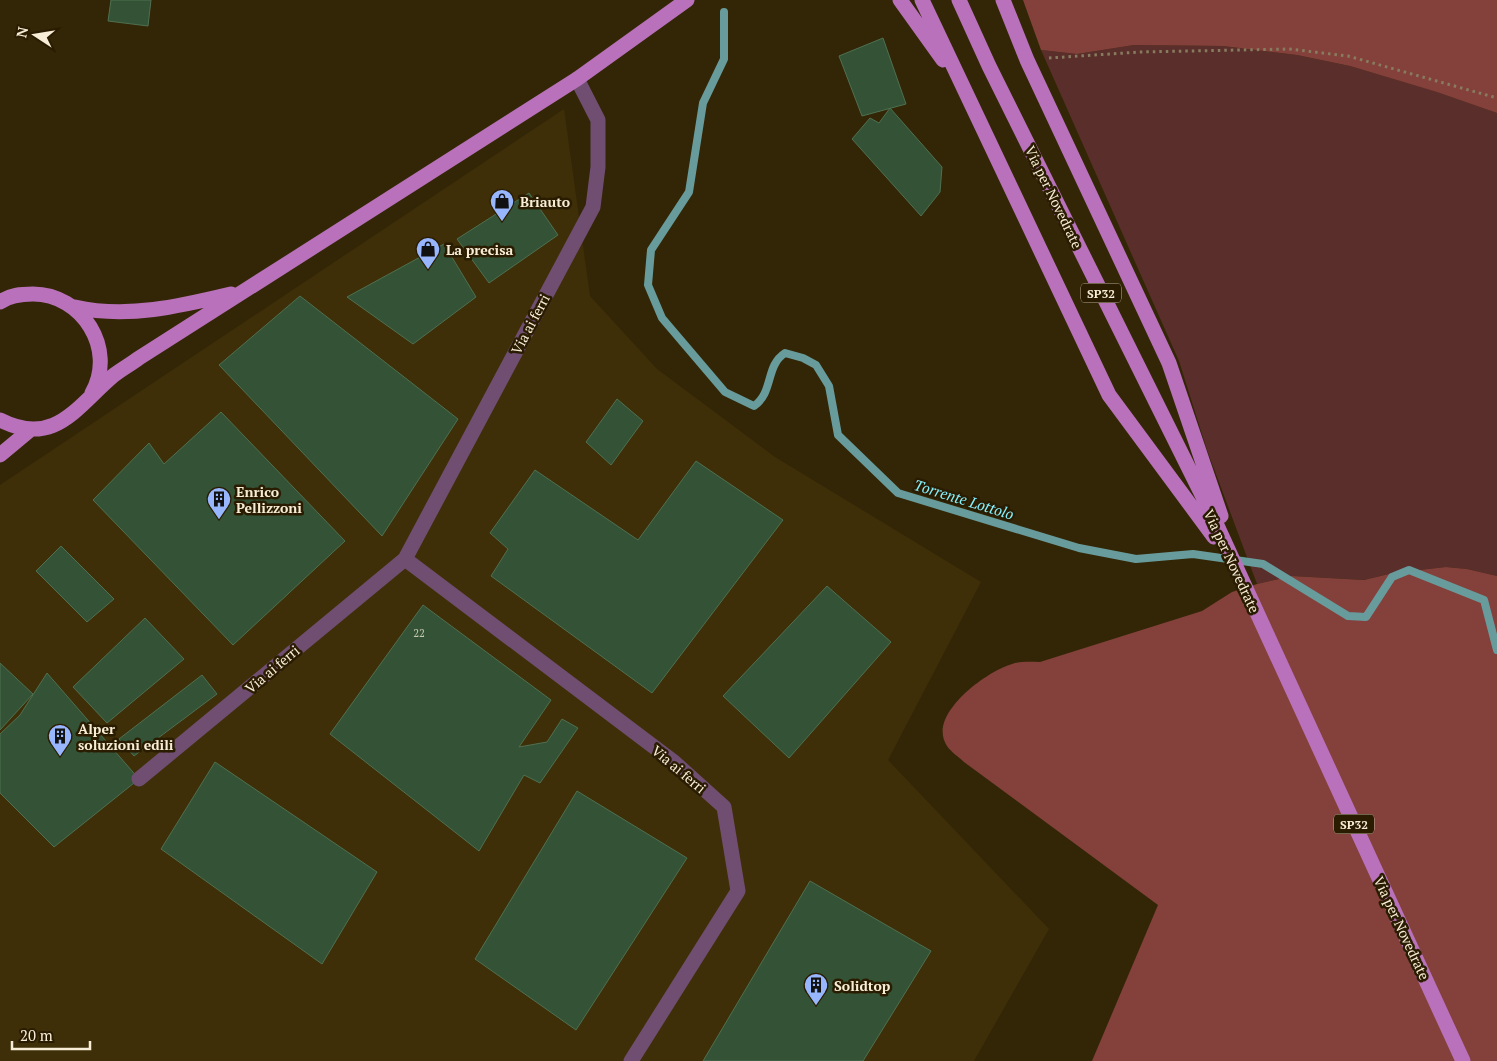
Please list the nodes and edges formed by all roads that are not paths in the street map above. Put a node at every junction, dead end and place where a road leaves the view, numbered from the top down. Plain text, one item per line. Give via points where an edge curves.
1 (687, 0) edge
2 (900, 0) edge
3 (922, 0) edge
4 (959, 0) edge
5 (1003, 0) edge
6 (577, 79) junction
7 (965, 92) junction
8 (243, 292) junction
9 (2, 300) edge
10 (75, 308) junction
11 (89, 398) junction
12 (0, 420) edge
13 (30, 430) junction
14 (0, 455) edge
15 (1214, 520) junction
16 (405, 560) junction
17 (140, 780) dead end
18 (631, 1061) edge
19 (1463, 1061) edge

1 - 6 main road
2 - 7 main road
3 - 7 main road
4 - 15 main road, Via per Novedrate / SP32
5 - 15 main road via 1027,60 1169,363
6 - 8 main road
6 - 16 street, Via ai ferri via 598,120 598,167 593,207
7 - 15 main road via 1109,395
8 - 10 main road via 150,310 96,312
8 - 11 main road via 120,371
9 - 10 main road via 21,294 41,294 65,301
10 - 11 main road via 91,325 101,352 98,382
11 - 13 main road via 77,412 62,421
12 - 13 main road
13 - 14 main road
15 - 19 main road, Via per Novedrate / SP32
16 - 17 street, Via ai ferri
16 - 18 street, Via ai ferri via 674,762 724,807 738,891

